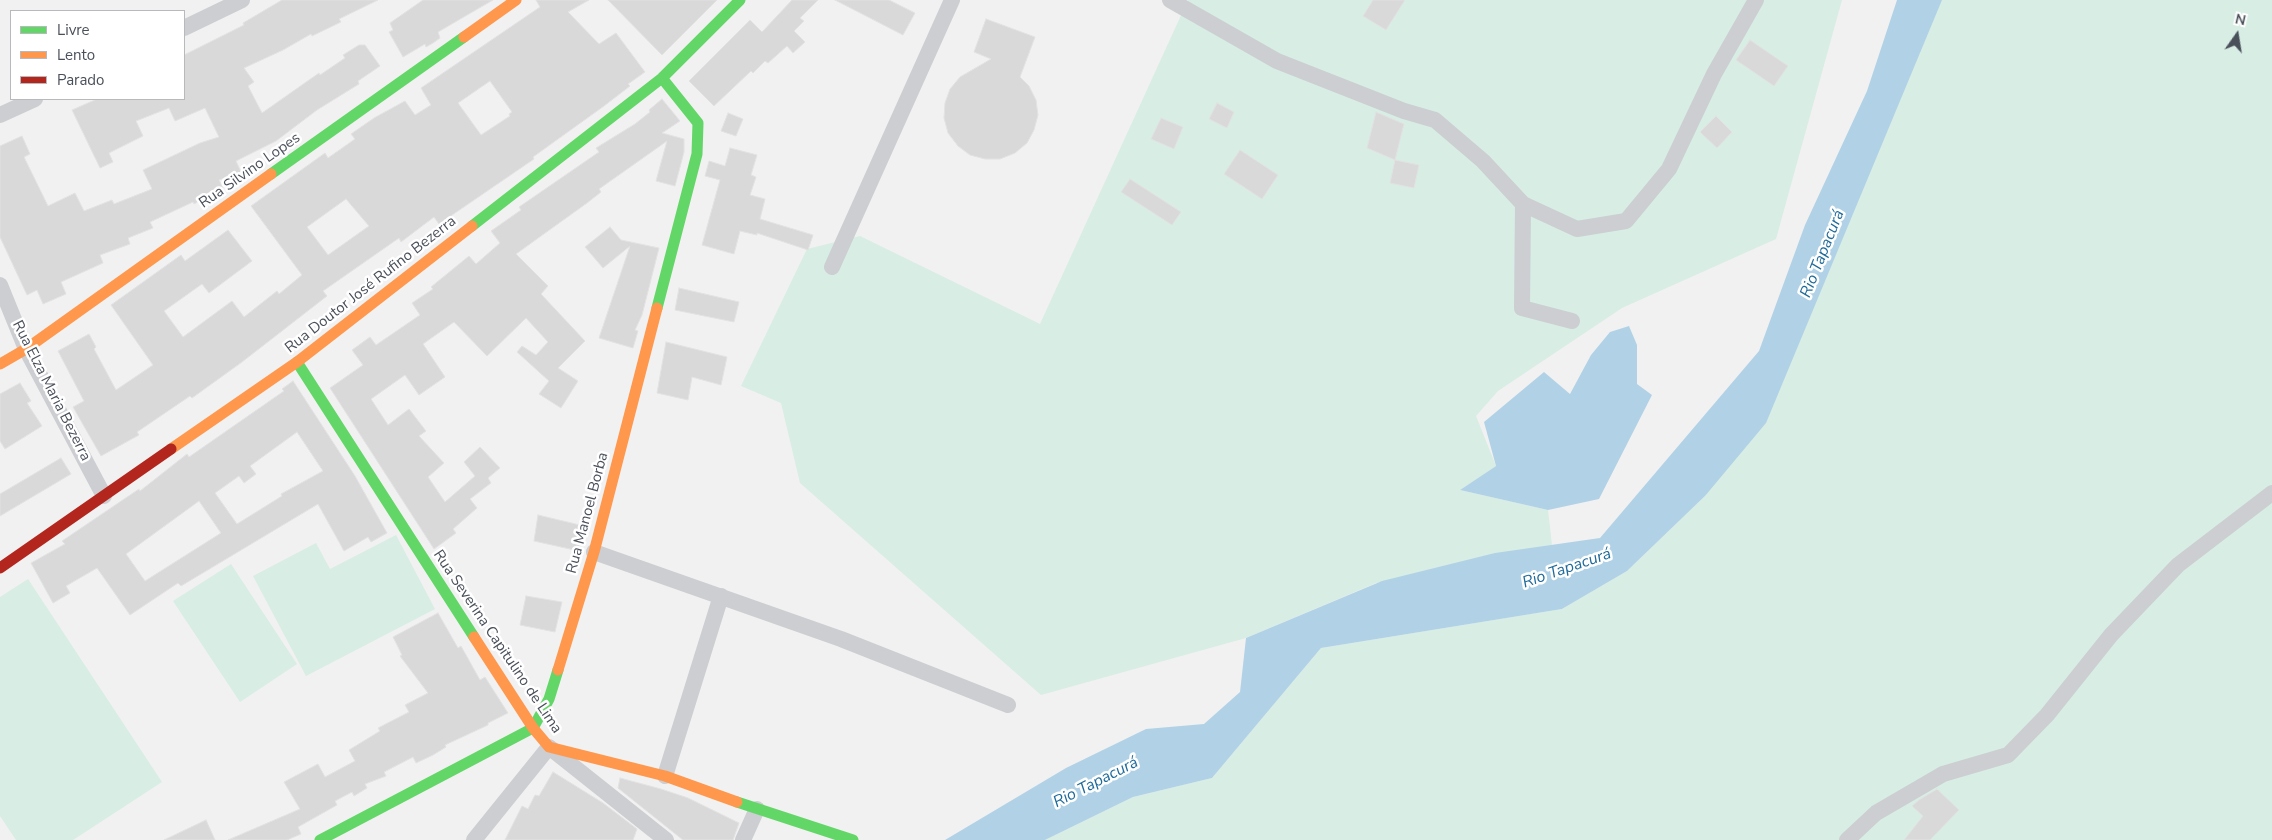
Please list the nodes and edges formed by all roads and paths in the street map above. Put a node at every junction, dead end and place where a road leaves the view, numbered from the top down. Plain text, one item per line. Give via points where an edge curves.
1 (242, 0) edge
2 (740, 0) edge
3 (952, 0) edge
4 (1170, 0) edge
5 (1756, 0) edge
6 (511, 2) edge
7 (185, 28) edge
8 (662, 78) junction
9 (33, 100) edge
10 (0, 115) edge
11 (1523, 204) junction
12 (832, 267) dead end
13 (0, 285) edge
14 (1572, 321) dead end
15 (26, 349) junction
16 (297, 362) junction
17 (0, 364) edge
18 (2272, 492) edge
19 (104, 496) junction
20 (594, 552) junction
21 (0, 568) edge
22 (721, 596) junction
23 (1008, 705) dead end
24 (533, 728) junction
25 (549, 747) junction
26 (665, 776) junction
27 (757, 809) junction
28 (320, 840) edge
29 (474, 840) edge
30 (666, 840) edge
31 (743, 840) edge
32 (853, 840) edge
33 (1847, 840) edge

1 - 7 street
2 - 8 street, Rua Doutor José Rufino Bezerra
3 - 12 street
4 - 11 street via 1277,61 1435,120 1483,161
5 - 11 street via 1714,74 1668,169 1626,221 1578,230
6 - 15 street, Rua Silvino Lopes
8 - 16 street, Rua Doutor José Rufino Bezerra
8 - 20 street, Rua Manoel Borba via 698,123 697,154
9 - 10 street
11 - 14 street via 1522,308
13 - 15 street, Rua Elza Maria Bezerra
15 - 17 street, Rua Silvino Lopes
15 - 19 street, Rua Elza Maria Bezerra
16 - 19 street, Rua Doutor José Rufino Bezerra
16 - 24 street, Rua Severina Capitulino de Lima
18 - 33 street via 2178,565 2111,635 2047,715 2008,755 1943,774 1876,813
19 - 21 street, Rua Doutor José Rufino Bezerra
20 - 22 street
20 - 24 street, Rua Manoel Borba via 549,699
22 - 23 street
22 - 26 street
24 - 25 street, Rua Severina Capitulino de Lima
24 - 28 street
25 - 26 street, Rua Severina Capitulino de Lima
25 - 29 street
25 - 30 street
26 - 27 street, Rua Severina Capitulino de Lima
27 - 31 street
27 - 32 street, Rua Severina Capitulino de Lima

